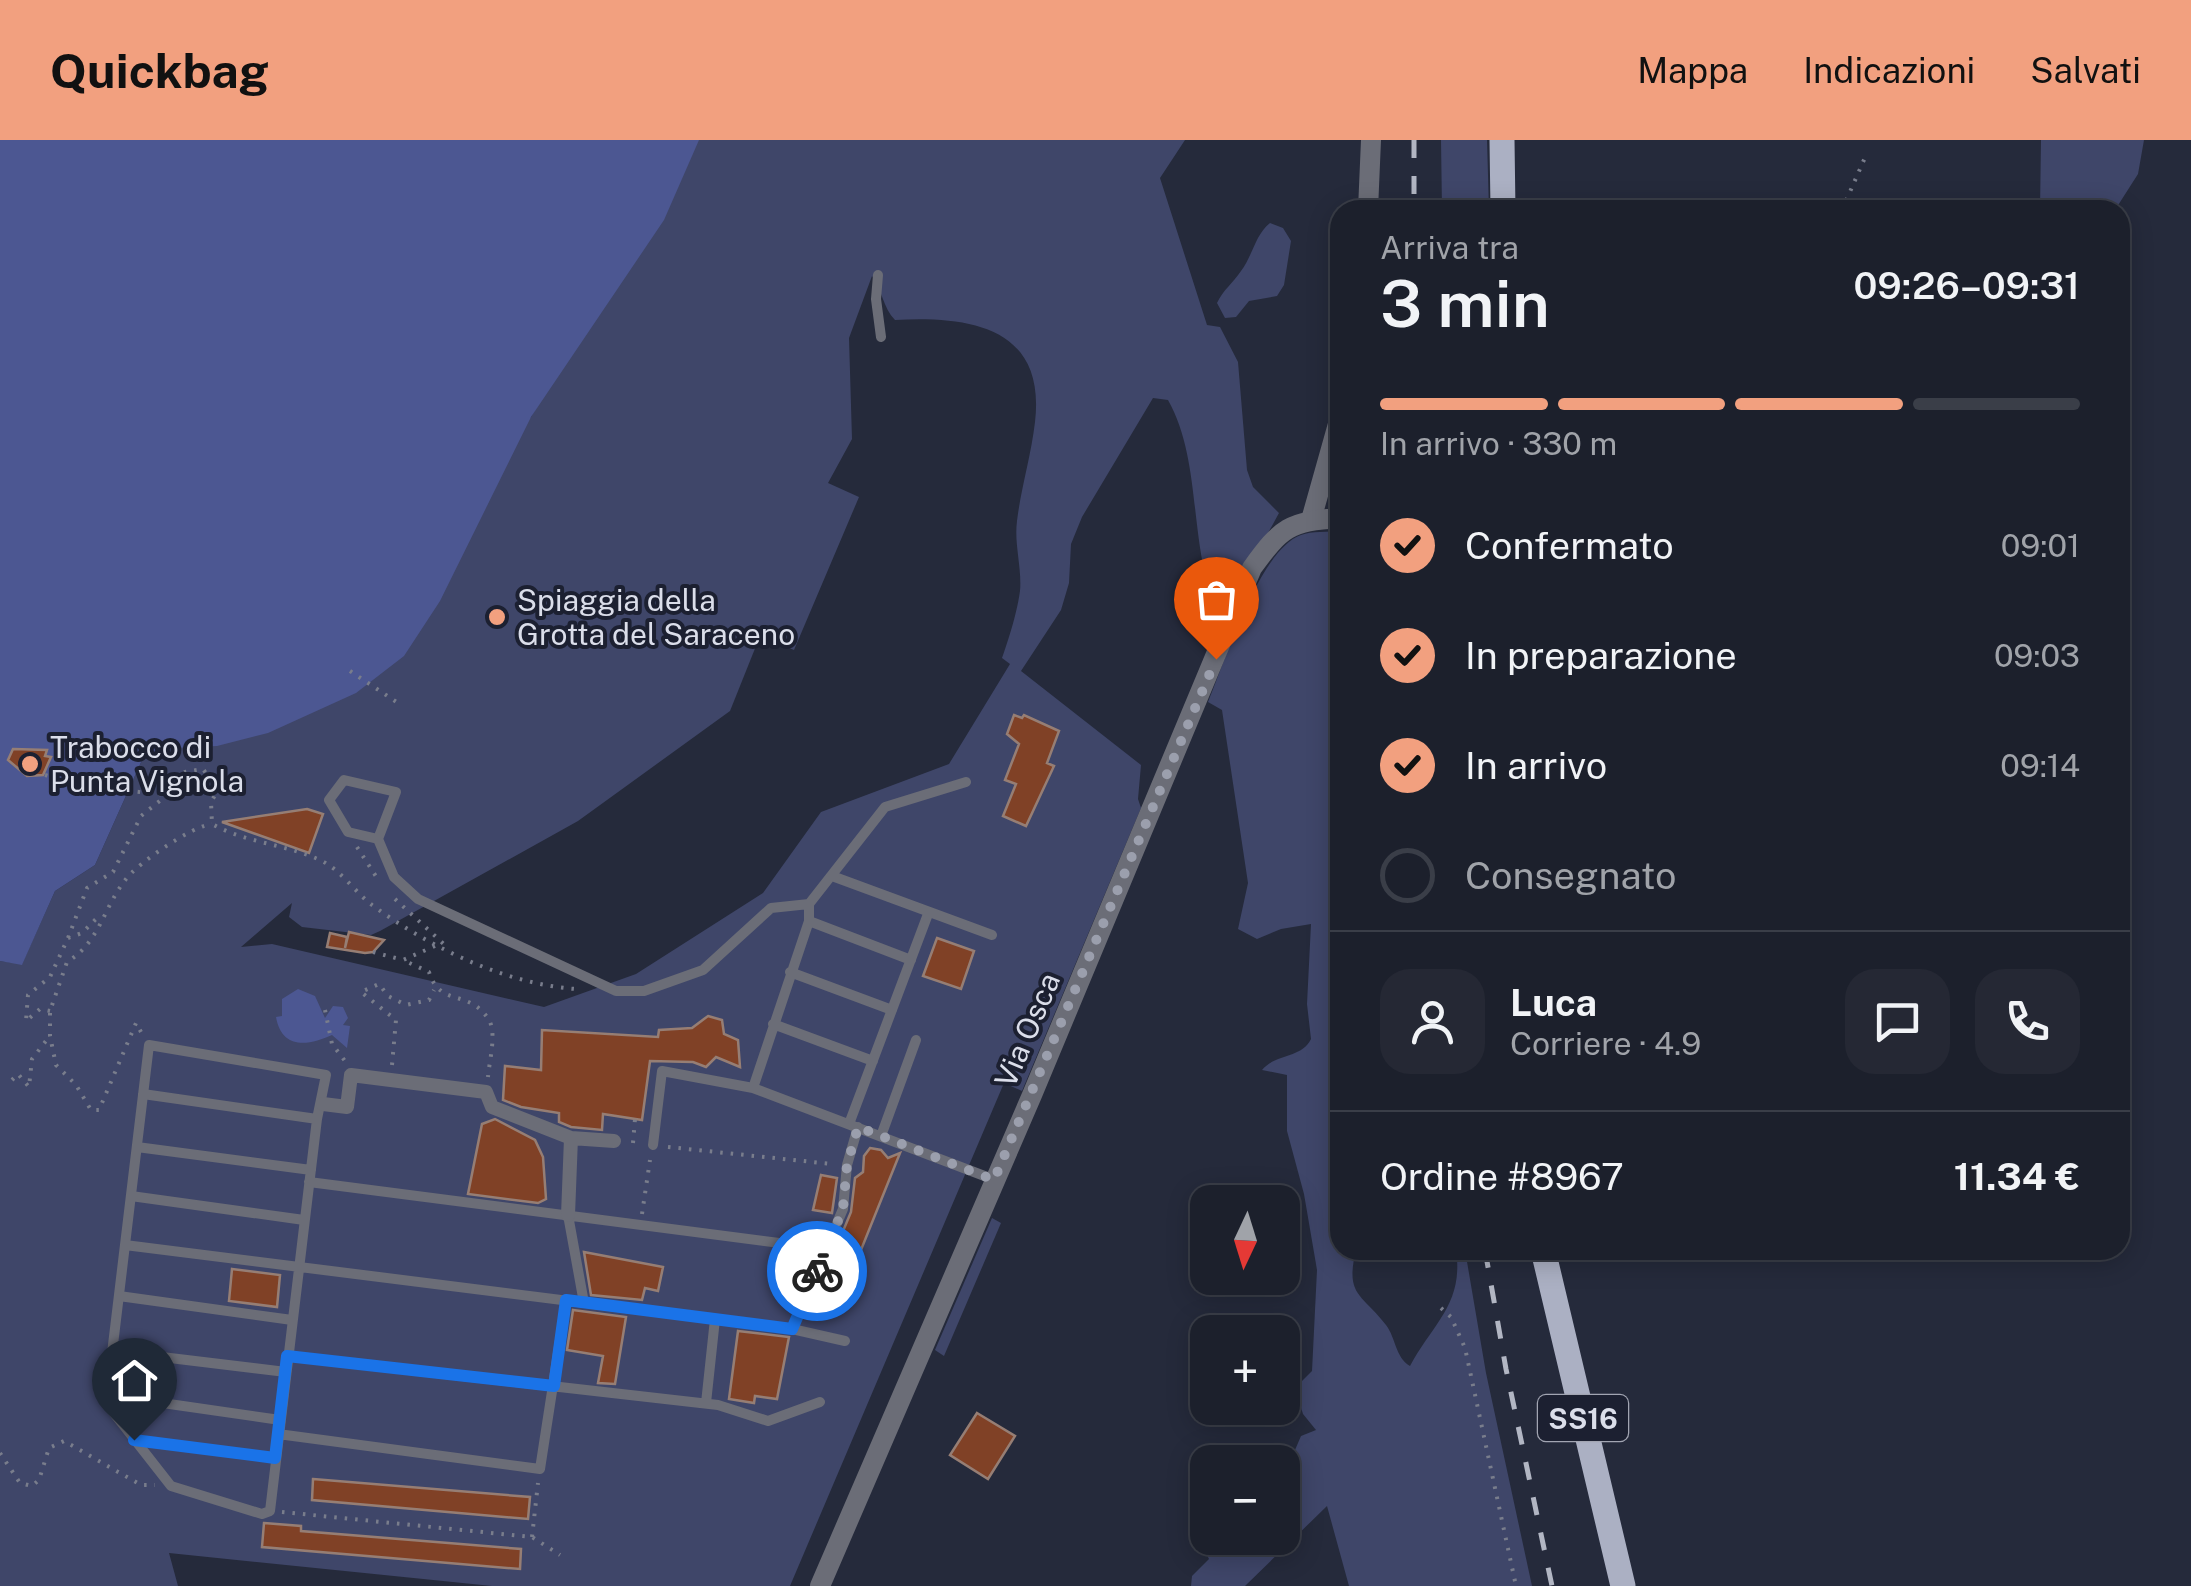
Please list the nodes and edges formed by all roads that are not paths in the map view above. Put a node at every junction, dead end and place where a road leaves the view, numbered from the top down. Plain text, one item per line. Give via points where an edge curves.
1 (1371, 140) edge
2 (1502, 140) edge
3 (1368, 200) edge
4 (1503, 200) edge
5 (878, 275) dead end
6 (881, 337) dead end
7 (1330, 453) edge
8 (1330, 519) edge
9 (1311, 520) junction
10 (966, 782) dead end
11 (378, 839) junction
12 (832, 876) junction
13 (809, 904) junction
14 (928, 914) junction
15 (809, 922) junction
16 (992, 936) dead end
17 (911, 960) junction
18 (790, 972) junction
19 (892, 1010) junction
20 (773, 1024) junction
21 (916, 1040) dead end
22 (872, 1061) junction
23 (753, 1088) junction
24 (143, 1094) junction
25 (320, 1111) junction
26 (854, 1125) junction
27 (881, 1136) junction
28 (571, 1138) junction
29 (614, 1141) road end
30 (652, 1145) road end
31 (137, 1147) junction
32 (310, 1176) junction
33 (994, 1180) junction
34 (131, 1196) junction
35 (568, 1215) junction
36 (304, 1220) junction
37 (125, 1245) junction
38 (826, 1249) junction
39 (1545, 1260) edge
40 (298, 1267) junction
41 (119, 1296) junction
42 (566, 1300) junction
43 (584, 1303) junction
44 (716, 1319) junction
45 (292, 1320) junction
46 (792, 1329) junction
47 (844, 1340) dead end
48 (112, 1351) junction
49 (287, 1356) junction
50 (286, 1372) junction
51 (554, 1386) junction
52 (106, 1396) junction
53 (820, 1402) dead end
54 (706, 1404) junction
55 (280, 1420) junction
56 (278, 1434) junction
57 (134, 1440) junction
58 (275, 1458) junction
59 (820, 1586) edge
60 (1623, 1586) edge

1 - 3 street
2 - 4 main road
5 - 6 lane
7 - 9 street
8 - 9 street, Via Osca
9 - 33 street, Via Osca via 1278,533 1252,568
10 - 12 lane via 886,807
11 - 11 lane via 396,792 344,780 329,800 338,816 348,832
11 - 13 lane via 394,877 418,898 616,992 644,991 702,970 771,908
12 - 13 lane
12 - 14 lane
13 - 15 lane
14 - 16 lane
14 - 17 lane
15 - 17 lane
15 - 18 lane
17 - 19 lane
18 - 19 lane
18 - 20 lane
19 - 22 lane
20 - 22 lane
20 - 23 lane
21 - 27 lane
22 - 26 lane
23 - 26 lane
23 - 30 lane via 662,1071
24 - 25 lane
24 - 25 lane via 149,1045 320,1072 326,1075
24 - 31 lane
25 - 28 street via 347,1107 351,1075 486,1092 492,1107
25 - 32 lane
26 - 27 lane
26 - 38 lane via 843,1209
27 - 33 lane
28 - 29 street
28 - 35 street
31 - 32 lane
31 - 34 lane
32 - 35 lane
32 - 36 lane
33 - 59 street, Via Osca
34 - 36 lane
34 - 37 lane
35 - 38 lane
35 - 43 lane
36 - 40 lane
37 - 40 lane
37 - 41 lane
38 - 46 lane
39 - 60 main road, SS16
40 - 42 lane
40 - 45 lane
41 - 45 lane
41 - 48 lane
42 - 43 lane
42 - 51 lane
43 - 44 lane
44 - 46 lane
44 - 54 lane
45 - 49 lane
46 - 47 lane
48 - 50 lane
48 - 52 lane
49 - 50 lane
49 - 51 lane
50 - 55 lane
51 - 54 lane
51 - 56 lane via 540,1469
52 - 55 lane
52 - 57 lane
53 - 54 lane via 768,1421
55 - 56 lane
56 - 58 lane
57 - 58 lane
57 - 58 lane via 171,1486 262,1514 270,1511

